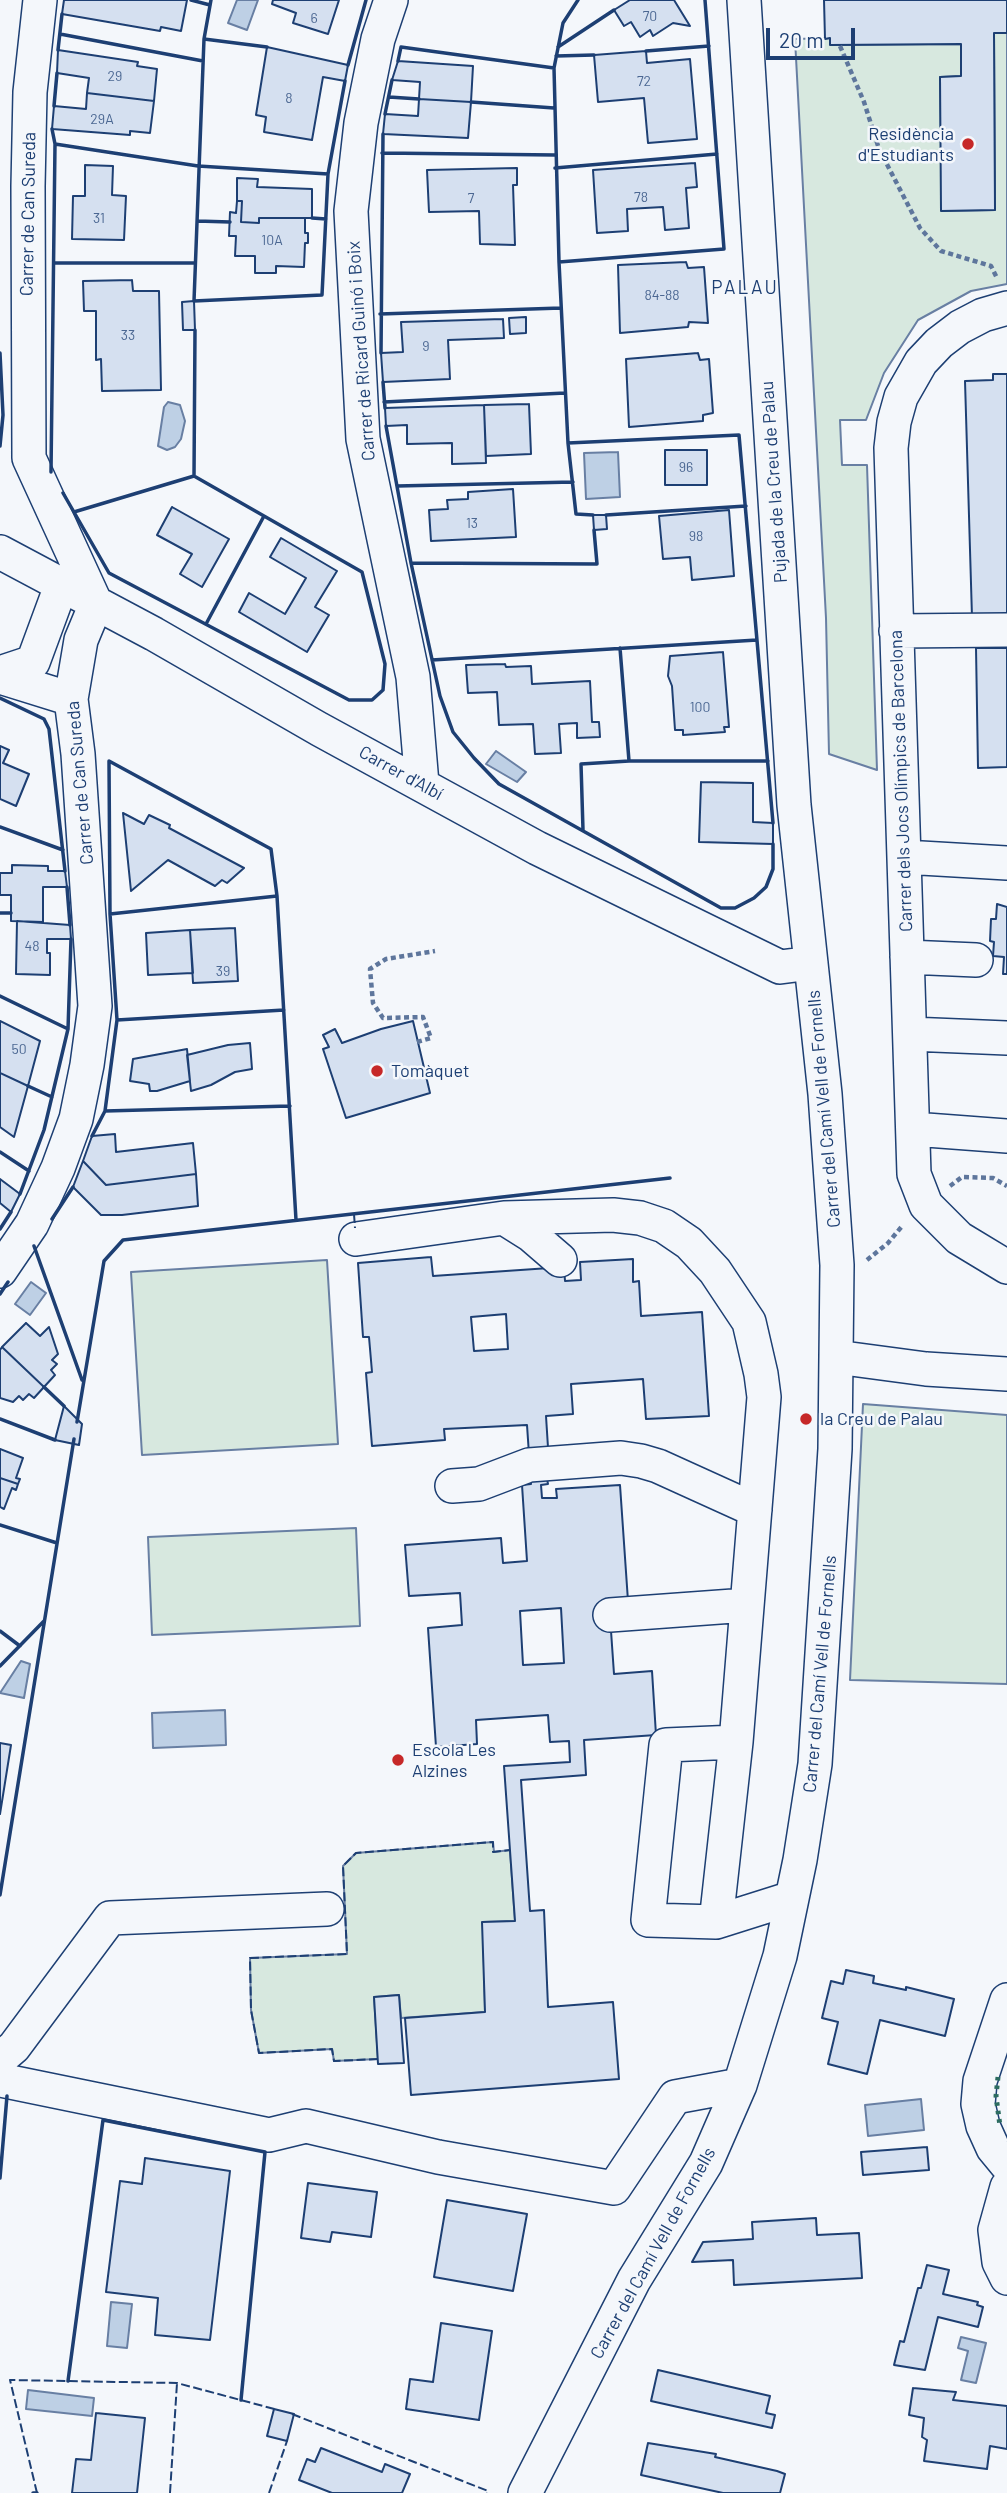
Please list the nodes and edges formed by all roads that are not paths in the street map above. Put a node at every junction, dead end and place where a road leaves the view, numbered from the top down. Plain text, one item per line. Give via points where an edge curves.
1 (40, 0) edge
2 (391, 0) edge
3 (744, 0) edge
4 (1004, 297) edge
5 (0, 552) edge
6 (61, 586) junction
7 (96, 604) junction
8 (1007, 630) edge
9 (896, 631) junction
10 (0, 675) edge
11 (71, 699) junction
12 (422, 784) junction
13 (904, 857) junction
14 (1007, 863) edge
15 (907, 957) junction
16 (976, 960) dead end
17 (811, 963) junction
18 (910, 1034) junction
19 (1007, 1038) edge
20 (913, 1129) junction
21 (1007, 1136) edge
22 (504, 1218) junction
23 (356, 1239) dead end
24 (560, 1260) dead end
25 (1007, 1267) edge
26 (0, 1271) edge
27 (836, 1357) junction
28 (1007, 1374) edge
29 (452, 1486) dead end
30 (755, 1510) junction
31 (747, 1605) junction
32 (610, 1615) dead end
33 (736, 1742) junction
34 (792, 1898) junction
35 (327, 1909) dead end
36 (716, 1922) junction
37 (1007, 2000) edge
38 (0, 2059) edge
39 (0, 2080) edge
40 (740, 2085) junction
41 (1007, 2165) edge
42 (1007, 2187) edge
43 (1007, 2278) edge
44 (525, 2493) edge

1 - 7 street, Carrer de Can Sureda via 30,92 29,458
2 - 12 street, Carrer de Ricard Guinó i Boix via 361,123 351,211 363,439 414,677
3 - 17 street, Pujada de la Creu de Palau via 794,805
4 - 9 street, Carrer dels Jocs Olímpics de Barcelona via 939,343 914,374 897,409 891,448
5 - 6 street, Carrer d'Albí
6 - 7 street, Carrer d'Albí
6 - 10 street via 33,662
7 - 11 street, Carrer de Can Sureda via 81,640
7 - 12 street, Carrer d'Albí
8 - 9 street
9 - 13 street, Carrer dels Jocs Olímpics de Barcelona
10 - 11 street
11 - 26 street, Carrer de Can Sureda via 95,1006 76,1119 32,1224
12 - 17 street, Carrer d'Albí via 537,848 780,967
13 - 14 street
13 - 15 street, Carrer dels Jocs Olímpics de Barcelona
15 - 16 street
15 - 18 street, Carrer dels Jocs Olímpics de Barcelona
17 - 27 street, Carrer del Camí Vell de Fornells via 837,1265
18 - 19 street
18 - 20 street, Carrer dels Jocs Olímpics de Barcelona
20 - 21 street
20 - 25 street, Carrer dels Jocs Olímpics de Barcelona via 915,1174 926,1205 959,1238
22 - 23 street
22 - 24 street
22 - 30 street via 640,1218 664,1226 689,1243 715,1271 749,1322 761,1374 764,1396
27 - 28 street
27 - 34 street, Carrer del Camí Vell de Fornells via 835,1448 815,1764
29 - 30 street via 479,1484 529,1465 621,1458 658,1466
30 - 31 street
31 - 32 street
31 - 33 street
33 - 36 street
33 - 36 street via 666,1745 648,1920
34 - 36 street
34 - 40 street, Carrer del Camí Vell de Fornells via 780,1956
35 - 38 street via 110,1918
37 - 41 street via 980,2081 978,2104 993,2148
39 - 40 street via 269,2135 306,2126 438,2157 614,2188 675,2097
40 - 44 street, Carrer del Camí Vell de Fornells via 706,2163 634,2280
42 - 43 street via 995,2231 999,2262

